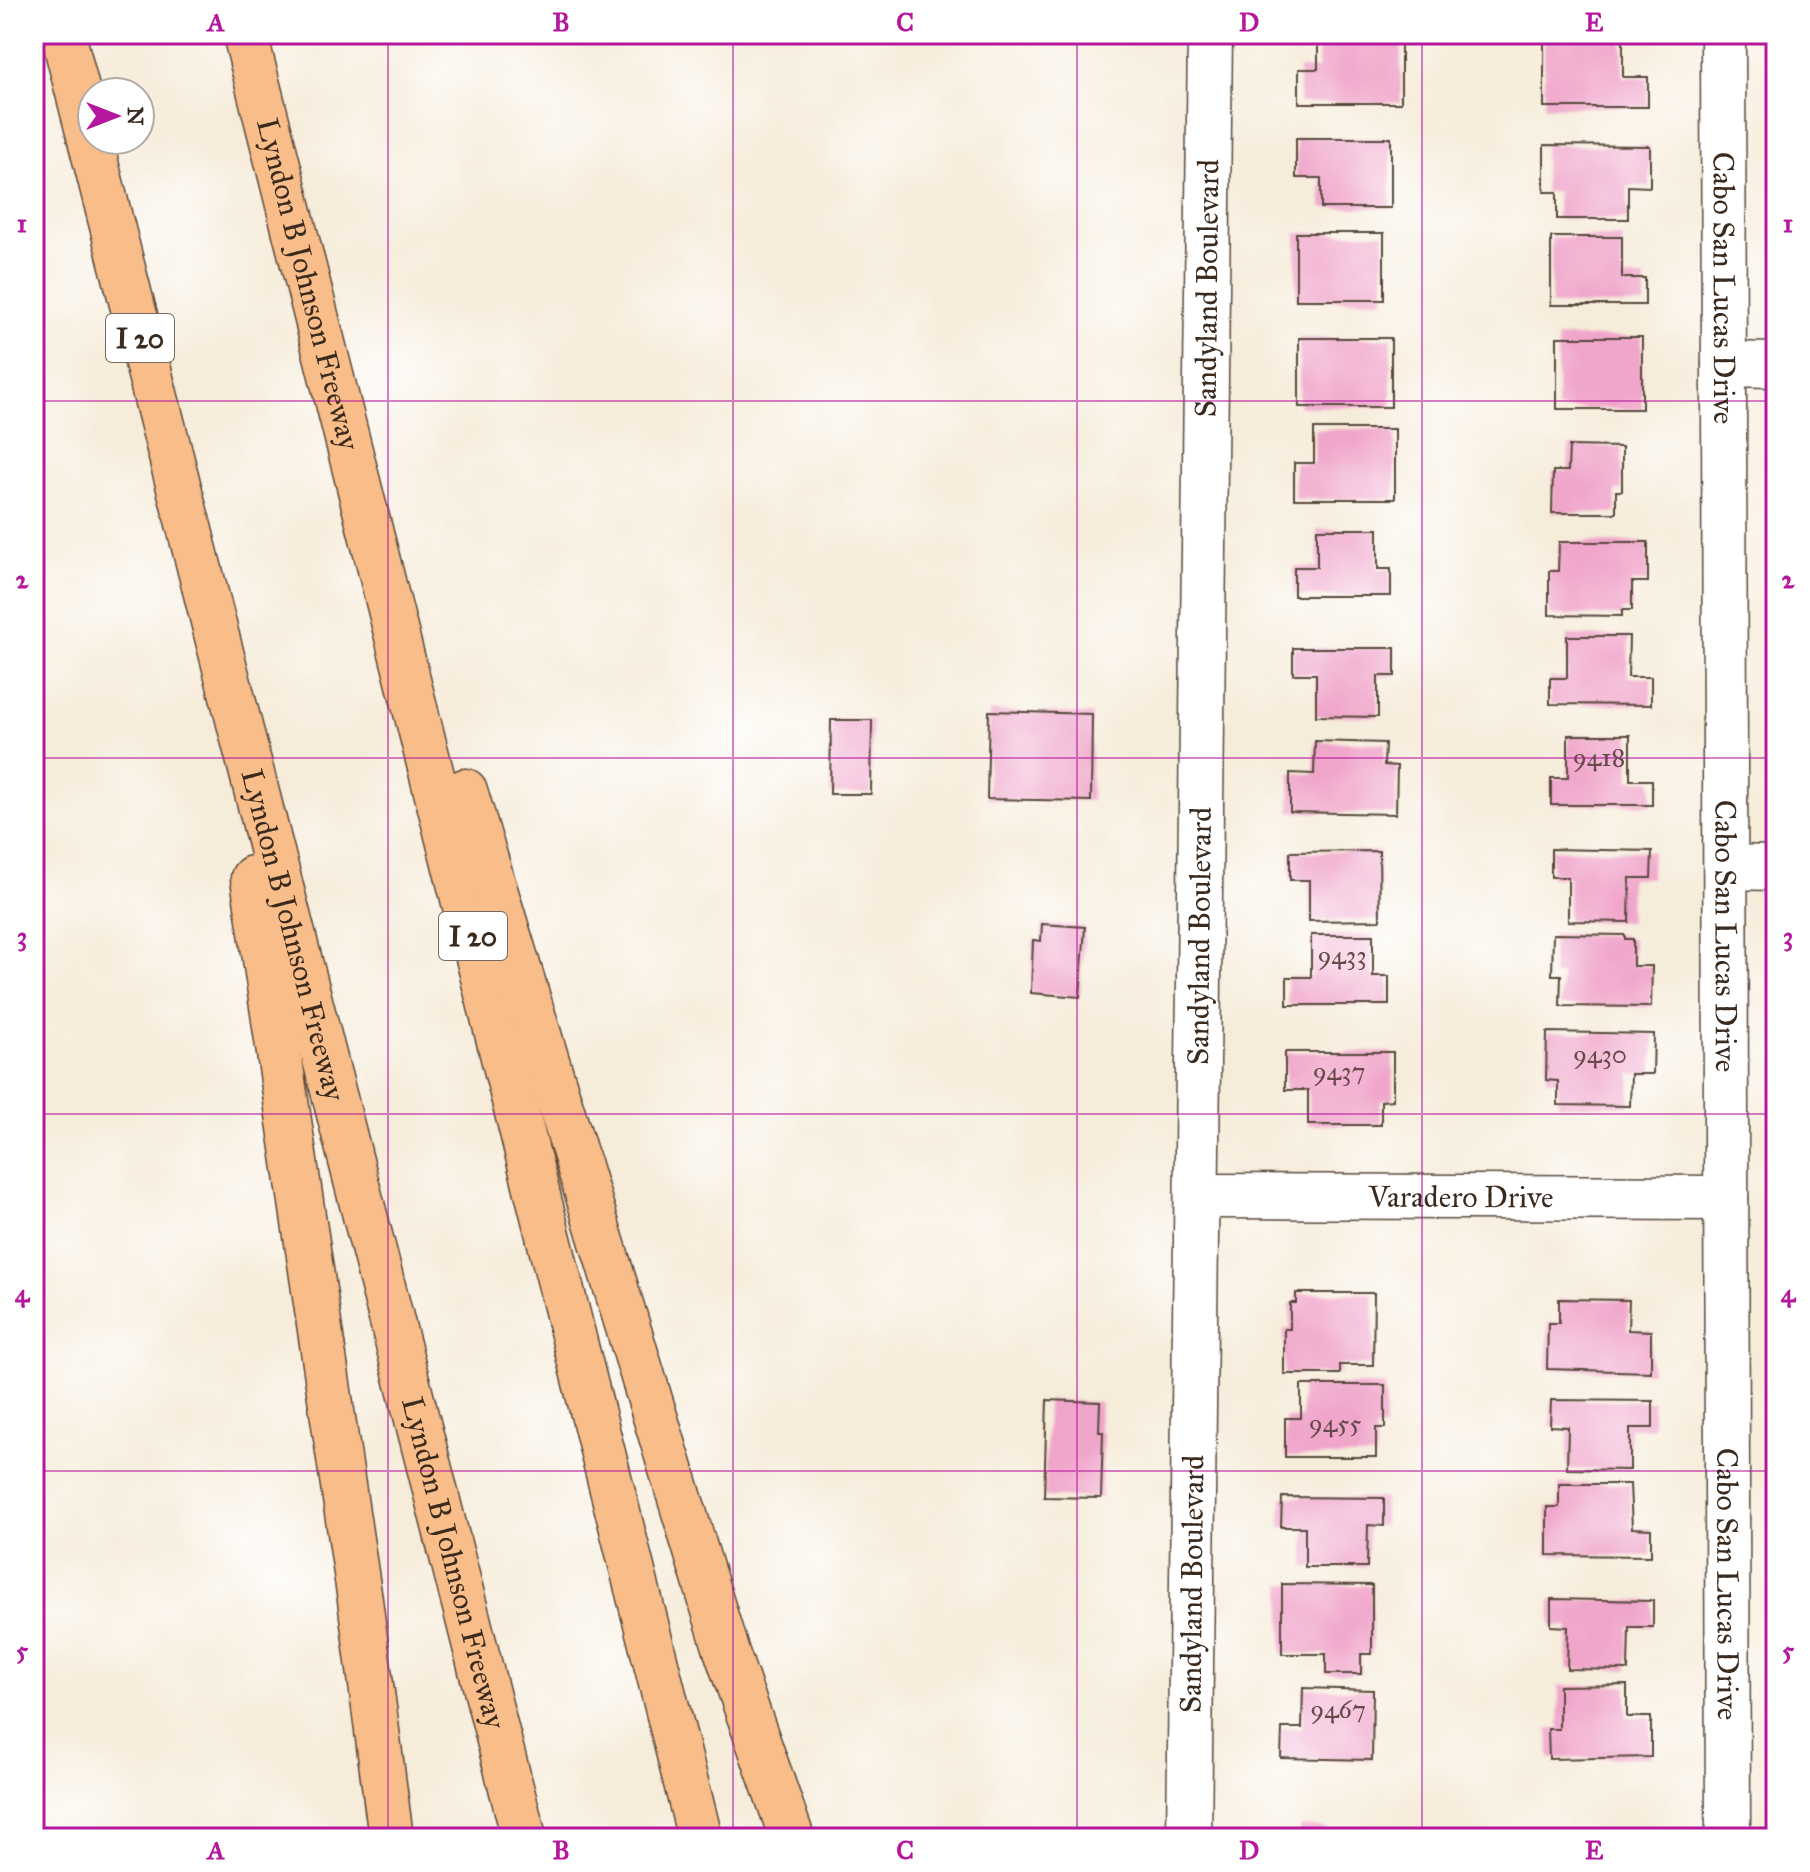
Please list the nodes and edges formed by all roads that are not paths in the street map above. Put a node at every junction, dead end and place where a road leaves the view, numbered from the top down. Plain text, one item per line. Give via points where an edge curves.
1 (63, 34) edge
2 (245, 34) edge
3 (1210, 34) edge
4 (1723, 34) edge
5 (299, 249) junction
6 (1724, 364) junction
7 (1776, 365) edge
8 (217, 642) junction
9 (1726, 867) junction
10 (1776, 868) edge
11 (1197, 1196) junction
12 (1726, 1198) junction
13 (391, 1838) edge
14 (524, 1838) edge
15 (700, 1838) edge
16 (792, 1838) edge
17 (1189, 1838) edge
18 (1728, 1838) edge

1 - 8 highway, Lyndon B Johnson Freeway / I 20
2 - 5 highway, Lyndon B Johnson Freeway / I 20
3 - 11 street, Sandyland Boulevard
4 - 6 street, Cabo San Lucas Drive
5 - 15 highway, Lyndon B Johnson Freeway / I 20
5 - 16 highway via 726,1650
6 - 7 street
6 - 9 street, Cabo San Lucas Drive
8 - 13 highway via 363,1615
8 - 14 highway, Lyndon B Johnson Freeway / I 20
9 - 10 street
9 - 12 street, Cabo San Lucas Drive
11 - 12 street, Varadero Drive
11 - 17 street, Sandyland Boulevard
12 - 18 street, Cabo San Lucas Drive

